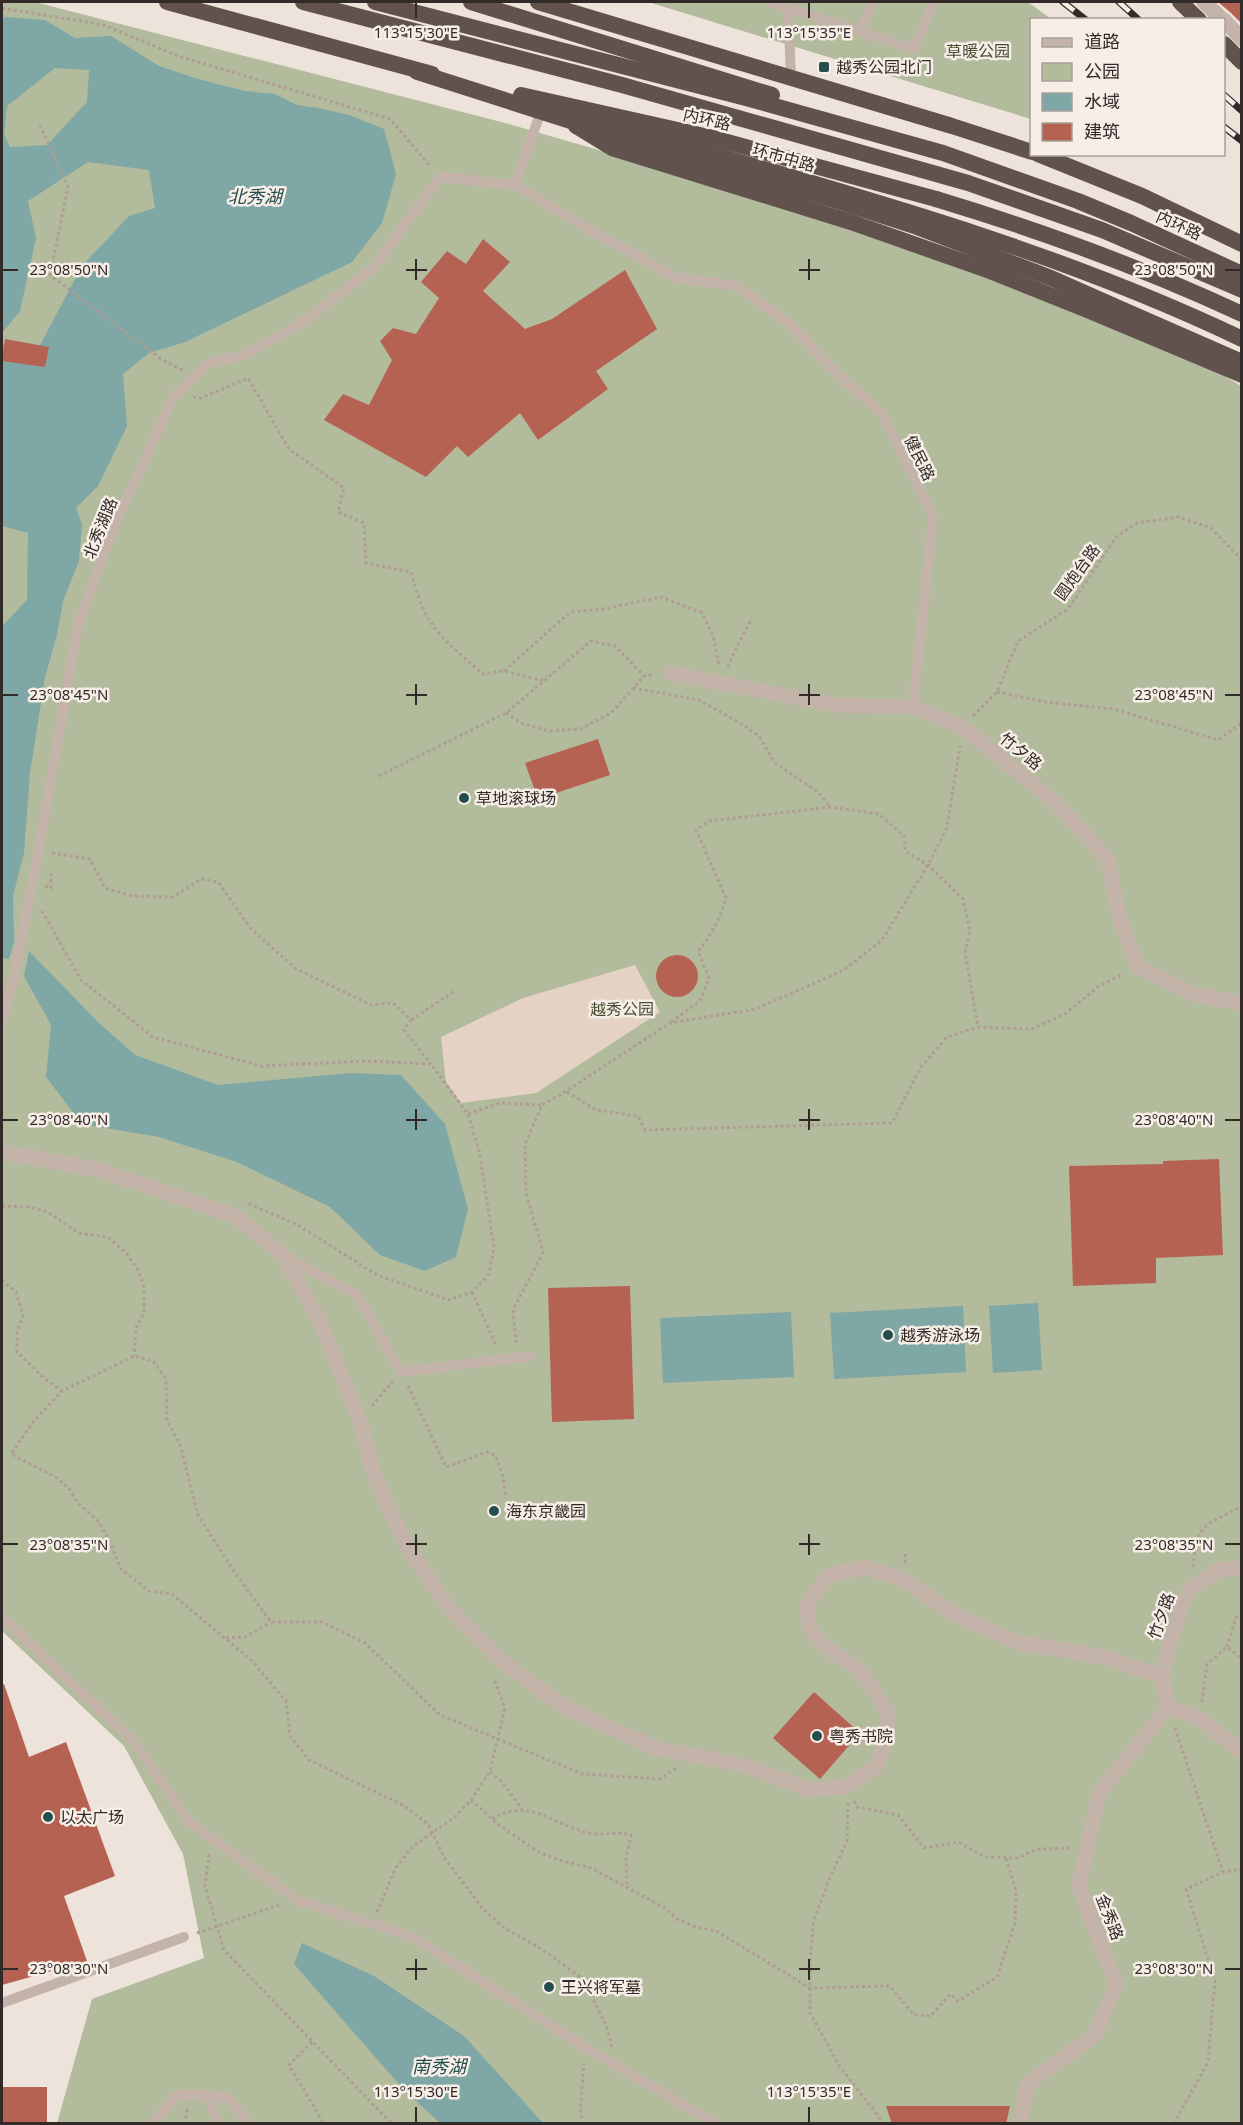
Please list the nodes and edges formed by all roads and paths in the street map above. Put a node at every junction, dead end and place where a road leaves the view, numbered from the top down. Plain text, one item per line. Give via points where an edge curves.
1 (150, 2) edge
2 (167, 2) edge
3 (303, 2) edge
4 (375, 2) edge
5 (471, 2) edge
6 (538, 2) edge
7 (771, 2) edge
8 (873, 2) edge
9 (934, 2) edge
10 (1180, 2) edge
11 (1204, 2) edge
12 (789, 4) edge
13 (2, 8) edge
14 (1197, 18) edge
15 (1221, 18) edge
16 (1225, 22) edge
17 (860, 31) junction
18 (1242, 39) edge
19 (1225, 45) edge
20 (1242, 62) edge
21 (417, 72) junction
22 (791, 77) junction
23 (538, 107) junction
24 (40, 125) dead end
25 (1030, 151) edge
26 (943, 153) junction
27 (1043, 156) edge
28 (440, 177) junction
29 (514, 185) junction
30 (1242, 244) edge
31 (1242, 274) edge
32 (1242, 290) edge
33 (1242, 314) edge
34 (1242, 339) edge
35 (1242, 362) edge
36 (1242, 375) edge
37 (194, 376) junction
38 (174, 396) junction
39 (1242, 560) edge
40 (752, 618) dead end
41 (504, 671) junction
42 (670, 673) joint
43 (644, 676) junction
44 (544, 681) junction
45 (722, 683) junction
46 (633, 688) junction
47 (997, 692) junction
48 (912, 707) junction
49 (506, 713) junction
50 (1242, 726) edge
51 (963, 727) junction
52 (379, 776) dead end
53 (830, 807) junction
54 (51, 853) dead end
55 (51, 864) dead end
56 (928, 865) junction
57 (31, 888) junction
58 (1138, 967) junction
59 (456, 990) dead end
60 (1242, 1004) edge
61 (411, 1020) junction
62 (2, 1022) edge
63 (670, 1023) junction
64 (978, 1027) junction
65 (431, 1064) junction
66 (566, 1091) junction
67 (542, 1105) junction
68 (468, 1114) junction
69 (2, 1152) edge
70 (238, 1199) dead end
71 (2, 1206) edge
72 (283, 1255) junction
73 (2, 1280) edge
74 (472, 1292) junction
75 (134, 1356) junction
76 (531, 1356) dead end
77 (517, 1357) junction
78 (502, 1359) junction
79 (401, 1372) junction
80 (62, 1391) junction
81 (360, 1421) junction
82 (506, 1498) dead end
83 (1242, 1506) edge
84 (1242, 1568) edge
85 (1191, 1588) junction
86 (1242, 1614) edge
87 (2, 1617) edge
88 (271, 1622) junction
89 (225, 1638) junction
90 (1227, 1647) junction
91 (1242, 1659) edge
92 (505, 1664) junction
93 (1162, 1677) junction
94 (1168, 1707) junction
95 (1200, 1719) junction
96 (497, 1739) junction
97 (1242, 1752) edge
98 (695, 1756) junction
99 (490, 1771) junction
100 (848, 1786) junction
101 (471, 1800) junction
102 (522, 1809) junction
103 (492, 1819) junction
104 (432, 1832) junction
105 (210, 1838) junction
106 (1087, 1848) junction
107 (1006, 1858) junction
108 (1242, 1869) edge
109 (1223, 1872) junction
110 (627, 1888) junction
111 (297, 1900) junction
112 (373, 1924) junction
113 (217, 1926) junction
114 (184, 1937) joint
115 (810, 1988) junction
116 (2, 2003) edge
117 (312, 2042) junction
118 (586, 2048) junction
119 (618, 2066) junction
120 (207, 2096) junction
121 (150, 2124) edge
122 (219, 2124) edge
123 (249, 2124) edge
124 (324, 2124) edge
125 (392, 2124) edge
126 (584, 2124) edge
127 (716, 2124) edge
128 (882, 2124) edge
129 (1018, 2124) edge
130 (1174, 2124) edge

1 - 21 highway, 内环路
2 - 23 highway, 环市中路
3 - 32 highway via 588,76 957,180 1102,231
4 - 26 highway, 内环路
5 - 26 highway via 738,83
6 - 22 highway
7 - 12 lane
8 - 17 lane
9 - 17 lane via 914,49
10 - 14 highway
11 - 15 street
12 - 17 lane
12 - 22 lane
13 - 28 path via 104,25 178,56 390,119
16 - 18 street
19 - 20 highway
21 - 23 highway, bridge
21 - 33 highway, 内环路, bridge via 709,137 936,199 1092,250
22 - 25 highway
23 - 29 lane
23 - 34 highway, 环市中路 via 990,238 1149,297
23 - 35 highway, bridge via 917,227 1041,274
23 - 36 highway via 612,148 951,257
24 - 37 path via 68,187 50,275 161,359
26 - 31 highway, 内环路 via 1078,201
27 - 30 highway via 1142,196
28 - 29 lane
28 - 37 lane, 北秀湖路 via 374,267 305,321 245,355 208,363
29 - 48 lane, 健民路 via 677,278 737,286 790,324 882,414 933,517
37 - 38 lane, 北秀湖路
38 - 41 path via 201,398 248,378 289,449 344,488 338,512 364,523 366,563 411,572 419,600 448,642 483,674
38 - 57 lane, 北秀湖路 via 114,528 78,625
39 - 47 path, 圆炮台路 via 1211,528 1190,520 1179,517 1137,523 1117,536 1068,609 1018,641
40 - 45 path
41 - 44 path
41 - 45 path via 570,612 661,597 702,614 713,634
42 - 43 path
42 - 45 street, 竹夕路
43 - 44 path via 615,646 591,641
43 - 46 path
44 - 49 path
45 - 48 street, 竹夕路 via 834,705
46 - 49 path via 611,712 580,729 548,731 521,723
46 - 53 path via 699,700 740,723 759,736 774,762 819,793
47 - 50 path via 1114,709 1218,740
47 - 51 path, 圆炮台路
48 - 51 street, 竹夕路
49 - 52 path
51 - 56 path via 947,828
51 - 58 street, 竹夕路 via 1058,805 1108,859 1118,913
53 - 56 path via 879,814 905,837 905,851
53 - 63 path via 709,821 696,830 726,898 709,939 698,951 709,978 700,1001
54 - 61 path via 90,859 105,888 132,896 173,897 201,879 218,882 251,929 295,968 371,1005 393,1004
55 - 57 path via 51,888
56 - 63 path via 882,940 844,970 756,1009
56 - 64 path via 963,899 970,932 965,952
57 - 62 lane, 北秀湖路
57 - 65 path via 81,980 153,1037 261,1066 368,1061
58 - 60 street via 1194,994
58 - 64 path via 1098,987 1066,1013 1032,1029
59 - 61 path
61 - 65 path via 404,1030
63 - 66 path
64 - 66 path via 947,1037 927,1059 892,1123 645,1130 638,1116 596,1110
65 - 68 path
66 - 67 path
67 - 68 path via 500,1103
67 - 77 path via 525,1143 526,1193 543,1252 513,1310
68 - 74 path via 479,1150 494,1247 489,1274
69 - 72 street via 100,1170 237,1217
70 - 74 path via 298,1225 377,1275 449,1299
71 - 75 path via 46,1211 79,1233 108,1236 127,1254 144,1288 144,1312 136,1328
72 - 79 lane via 357,1295
72 - 81 street via 318,1318
73 - 80 path via 16,1293 23,1315 17,1332 17,1352
74 - 78 path
75 - 80 path
75 - 88 path via 153,1361 166,1379 167,1421 180,1444 198,1515
76 - 77 lane
77 - 78 lane
78 - 79 lane
79 - 81 path
79 - 82 path via 446,1467 487,1452 495,1455
80 - 89 path via 33,1422 11,1454 57,1478 70,1490 98,1521 120,1569 149,1591 172,1594
81 - 92 street via 375,1478 406,1545 449,1608
83 - 85 path via 1200,1531
84 - 85 street, 竹夕路 via 1218,1570
85 - 93 street, 竹夕路 via 1182,1603
86 - 90 path via 1236,1617
87 - 105 lane via 135,1743 189,1822
88 - 89 path via 245,1637
88 - 96 path via 322,1622 365,1643 440,1715
89 - 104 path via 251,1660 286,1701 290,1736 309,1760 403,1805 428,1824
90 - 91 path
90 - 95 path via 1207,1664
92 - 96 path via 495,1682 505,1708
92 - 98 street via 568,1709 656,1748
93 - 94 street
93 - 100 street via 1108,1658 1017,1642 956,1615 904,1580 866,1567 829,1575 807,1604 809,1626 825,1647 855,1666 888,1712 887,1740 876,1766
94 - 95 street
94 - 106 street, 金秀路 via 1099,1793
94 - 109 path
95 - 97 street
96 - 98 path via 582,1774 660,1779
96 - 99 path
98 - 100 street via 747,1766 809,1790
99 - 101 path
99 - 102 path
100 - 107 path via 857,1807 898,1815 924,1848 958,1842 986,1857
100 - 115 path via 847,1841 813,1923
101 - 103 path
101 - 104 path
102 - 103 path via 506,1811
102 - 110 path via 588,1833 631,1835 626,1858
103 - 110 path via 540,1852 591,1868
104 - 112 path via 412,1847 395,1869
104 - 119 path via 444,1857 483,1910 583,1980 606,2025
105 - 111 lane
105 - 113 path via 205,1886
106 - 107 path via 1037,1849 1017,1858
106 - 129 street, 金秀路 via 1079,1886 1116,1984 1094,2036 1028,2083
107 - 115 path via 1016,1891 1015,1923 997,1977 958,2001 950,1994 931,2016 914,2015 890,1986
108 - 109 path
109 - 130 path via 1186,1889 1215,1981 1208,2062
110 - 115 path via 665,1908 677,1919 716,1931
111 - 112 lane
111 - 113 path
112 - 118 lane via 413,1937
113 - 114 path
113 - 117 path via 224,1950
114 - 116 lane
115 - 128 path via 810,2013 840,2067
117 - 124 path via 289,2065
117 - 125 path
118 - 119 lane
118 - 126 path via 580,2113
119 - 127 lane
120 - 121 lane via 176,2096
120 - 122 lane
120 - 123 lane via 228,2098

